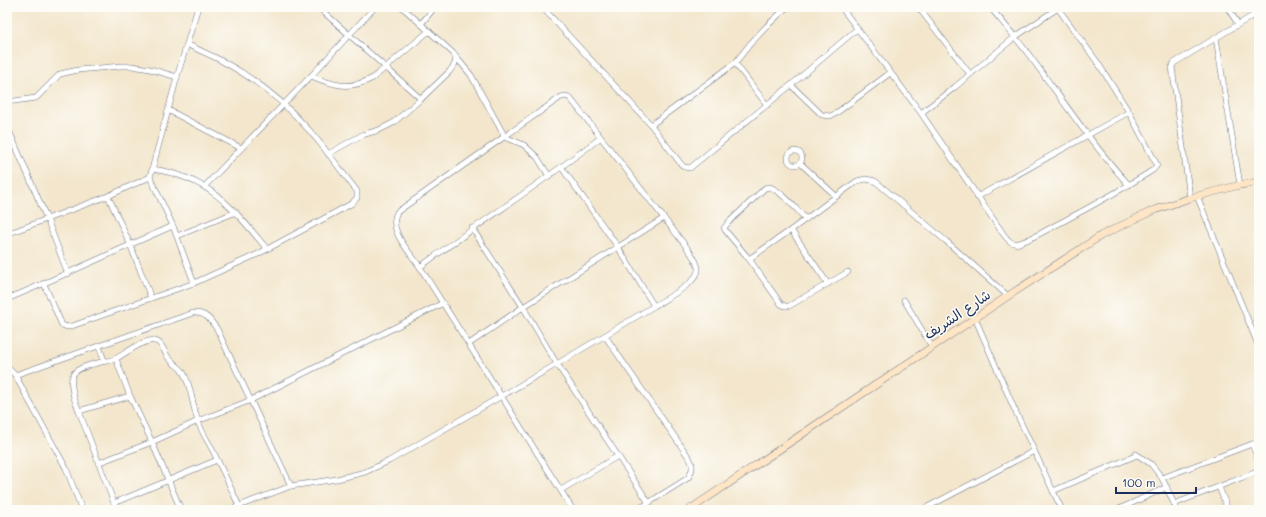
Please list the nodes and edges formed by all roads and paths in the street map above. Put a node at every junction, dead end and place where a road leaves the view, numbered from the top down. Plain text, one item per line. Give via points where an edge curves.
1 (198, 7) edge
2 (318, 7) edge
3 (375, 7) edge
4 (402, 7) edge
5 (436, 7) edge
6 (542, 7) edge
7 (787, 7) edge
8 (841, 7) edge
9 (918, 7) edge
10 (990, 7) edge
11 (1227, 7) edge
12 (1057, 8) edge
13 (1259, 12) edge
14 (421, 24) junction
15 (1238, 24) junction
16 (857, 29) junction
17 (429, 31) junction
18 (350, 35) junction
19 (1015, 37) junction
20 (1216, 38) junction
21 (186, 44) junction
22 (456, 57) junction
23 (735, 63) junction
24 (386, 68) junction
25 (890, 73) junction
26 (970, 74) junction
27 (177, 76) junction
28 (311, 76) junction
29 (791, 85) junction
30 (421, 99) junction
31 (7, 102) edge
32 (283, 104) junction
33 (767, 105) junction
34 (168, 110) junction
35 (1130, 112) junction
36 (921, 113) junction
37 (7, 126) edge
38 (651, 126) junction
39 (1087, 135) junction
40 (505, 137) junction
41 (600, 138) junction
42 (241, 148) junction
43 (328, 154) junction
44 (800, 163) dead end
45 (562, 168) junction
46 (153, 169) junction
47 (549, 176) junction
48 (150, 177) junction
49 (1259, 182) edge
50 (1130, 185) junction
51 (1240, 185) junction
52 (205, 186) junction
53 (108, 196) junction
54 (836, 196) junction
55 (977, 197) junction
56 (1194, 197) junction
57 (236, 212) junction
58 (664, 218) junction
59 (47, 219) junction
60 (806, 219) junction
61 (173, 226) junction
62 (472, 228) junction
63 (791, 230) junction
64 (7, 234) edge
65 (177, 236) junction
66 (130, 244) junction
67 (618, 247) junction
68 (267, 249) junction
69 (750, 259) junction
70 (420, 267) junction
71 (848, 272) dead end
72 (68, 274) junction
73 (194, 283) junction
74 (44, 284) junction
75 (828, 284) junction
76 (1008, 296) junction
77 (152, 298) junction
78 (7, 299) edge
79 (904, 300) dead end
80 (443, 303) junction
81 (654, 306) junction
82 (523, 307) junction
83 (1259, 313) edge
84 (975, 318) junction
85 (1259, 327) edge
86 (604, 336) junction
87 (469, 344) junction
88 (99, 346) junction
89 (932, 347) junction
90 (1259, 347) edge
91 (116, 359) junction
92 (104, 360) junction
93 (557, 364) junction
94 (7, 367) edge
95 (15, 375) junction
96 (130, 396) junction
97 (501, 396) junction
98 (251, 400) junction
99 (79, 411) junction
100 (198, 421) junction
101 (152, 442) junction
102 (1259, 443) edge
103 (1252, 444) junction
104 (1034, 451) junction
105 (618, 456) junction
106 (217, 460) junction
107 (1259, 462) edge
108 (98, 463) junction
109 (1259, 471) edge
110 (1162, 478) junction
111 (167, 481) junction
112 (291, 486) junction
113 (1167, 487) junction
114 (1219, 487) junction
115 (561, 490) junction
116 (1053, 490) junction
117 (114, 503) junction
118 (649, 503) junction
119 (1174, 504) junction
120 (239, 506) junction
121 (82, 510) edge
122 (116, 510) edge
123 (181, 510) edge
124 (230, 510) edge
125 (573, 510) edge
126 (637, 510) edge
127 (690, 510) edge
128 (922, 510) edge
129 (1062, 510) edge
130 (1117, 510) edge
131 (1177, 510) edge
132 (1228, 510) edge

1 - 21 street
2 - 18 street
3 - 18 street
4 - 14 street
5 - 14 street
6 - 38 street
7 - 23 street
8 - 16 street
9 - 26 street
10 - 19 street
11 - 15 street
12 - 19 street
12 - 35 street
13 - 15 street
14 - 17 street
15 - 20 street
16 - 25 street
16 - 29 street
17 - 22 street
17 - 24 street
18 - 24 street
18 - 28 street
19 - 26 street
19 - 39 street
20 - 51 street
20 - 56 street via 1174,63 1172,67
21 - 27 street
21 - 32 street via 222,61
22 - 30 street via 455,64
22 - 40 street via 471,75
23 - 33 street
23 - 38 street
24 - 28 street via 365,82 349,86 322,81
24 - 30 street
25 - 29 street via 830,116 822,115
25 - 36 street
26 - 36 street
27 - 31 street via 132,66 78,70 60,74 36,98
27 - 34 street
28 - 32 street
29 - 33 street
30 - 43 street via 387,127 362,135
32 - 42 street
32 - 43 street
33 - 38 street via 690,168 681,164
34 - 42 street
34 - 46 street
35 - 39 street
35 - 50 street via 1157,165
36 - 55 street
37 - 59 street
39 - 50 street
39 - 55 street
40 - 41 street via 566,96
40 - 47 street via 524,145 537,156
40 - 70 street via 397,212 394,226 397,234
41 - 45 street
41 - 58 street
42 - 52 street
43 - 68 street via 357,191 358,198
44 - 54 street
45 - 47 street
45 - 67 street
46 - 48 street
46 - 52 street via 179,174
47 - 62 street
48 - 53 street
48 - 61 street
49 - 51 main road, شارع الشريف
50 - 55 street via 1019,243 1008,241
51 - 56 main road, شارع الشريف
52 - 57 street
53 - 59 street
53 - 66 street
54 - 60 street
54 - 76 street via 857,181 875,180
56 - 76 main road, شارع الشريف via 1152,211 1102,235
56 - 90 street
57 - 65 street
57 - 68 street
58 - 67 street
58 - 81 street via 695,260 698,269 691,283
59 - 64 street
59 - 72 street
60 - 63 street
60 - 69 street via 772,188 765,188 724,228
61 - 65 street
61 - 66 street
62 - 70 street
62 - 82 street
63 - 69 street
63 - 75 street
65 - 73 street
66 - 72 street
66 - 77 street
67 - 81 street
67 - 82 street
68 - 73 street
69 - 75 street via 781,304 785,306
70 - 80 street
71 - 75 street
72 - 74 street
73 - 77 street
74 - 77 street via 62,325 67,327
74 - 78 street
76 - 84 main road, شارع الشريف
79 - 89 street
80 - 87 street
80 - 98 street
81 - 86 street
82 - 87 street
82 - 93 street
83 - 85 street via 1256,318
84 - 89 main road, شارع الشريف
84 - 104 street
86 - 93 street
86 - 118 street via 692,464 688,478
87 - 97 street
88 - 92 street
88 - 95 street
88 - 98 street via 193,313 204,314 217,329
89 - 127 main road, شارع الشريف
91 - 92 street
91 - 96 street
91 - 100 street via 134,347 155,340 160,343 167,357 183,372
92 - 99 street via 81,367 74,372 70,382
93 - 97 street
93 - 105 street
94 - 95 street
95 - 121 street via 66,468
96 - 99 street
96 - 101 street
97 - 112 street via 365,472
97 - 115 street
98 - 100 street
98 - 112 street
99 - 108 street
100 - 101 street
100 - 106 street
101 - 108 street
101 - 111 street
102 - 103 street
103 - 107 street
103 - 110 street
104 - 116 street
104 - 128 street
105 - 115 street
105 - 118 street
106 - 111 street
106 - 120 street
108 - 117 street
109 - 114 street
110 - 113 street
110 - 116 street via 1151,464 1136,454
111 - 117 street
111 - 123 street
112 - 120 street
113 - 119 street
113 - 130 street
114 - 119 street
114 - 132 street
115 - 125 street
116 - 129 street
117 - 122 street
118 - 126 street
119 - 131 street
120 - 124 street

